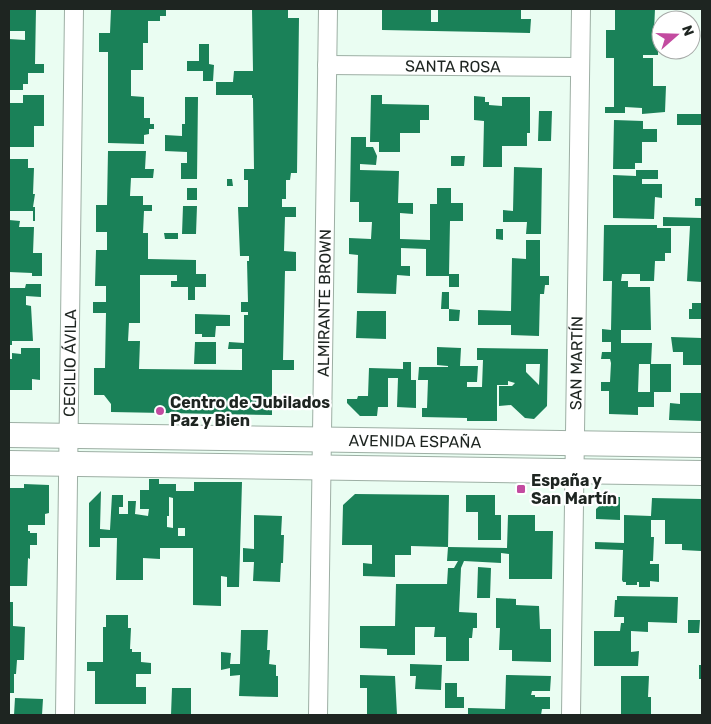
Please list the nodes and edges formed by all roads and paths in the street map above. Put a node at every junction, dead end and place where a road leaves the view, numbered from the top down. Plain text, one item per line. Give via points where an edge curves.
1 (74, 9) edge
2 (328, 9) edge
3 (580, 9) edge
4 (327, 65) junction
5 (580, 67) junction
6 (9, 435) edge
7 (69, 436) junction
8 (323, 440) junction
9 (576, 443) junction
10 (702, 445) edge
11 (9, 463) edge
12 (68, 464) junction
13 (322, 468) junction
14 (575, 471) junction
15 (702, 473) edge
16 (65, 715) edge
17 (318, 715) edge
18 (571, 715) edge

1 - 7 street, CECILIO ÁVILA
2 - 4 street, ALMIRANTE BROWN
3 - 5 street, SAN MARTÍN
4 - 5 street, SANTA ROSA
4 - 8 street, ALMIRANTE BROWN
5 - 9 street, SAN MARTÍN
6 - 7 main road, AVENIDA ESPAÑA
7 - 8 main road, AVENIDA ESPAÑA
7 - 12 street, CECILIO ÁVILA
8 - 9 main road, AVENIDA ESPAÑA
8 - 13 street, ALMIRANTE BROWN
9 - 10 main road, AVENIDA ESPAÑA
9 - 14 street, SAN MARTÍN
11 - 12 main road, AVENIDA ESPAÑA
12 - 13 main road, AVENIDA ESPAÑA
12 - 16 street, CECILIO ÁVILA
13 - 14 main road, AVENIDA ESPAÑA
13 - 17 street, ALMIRANTE BROWN
14 - 15 main road, AVENIDA ESPAÑA
14 - 18 street, SAN MARTÍN

